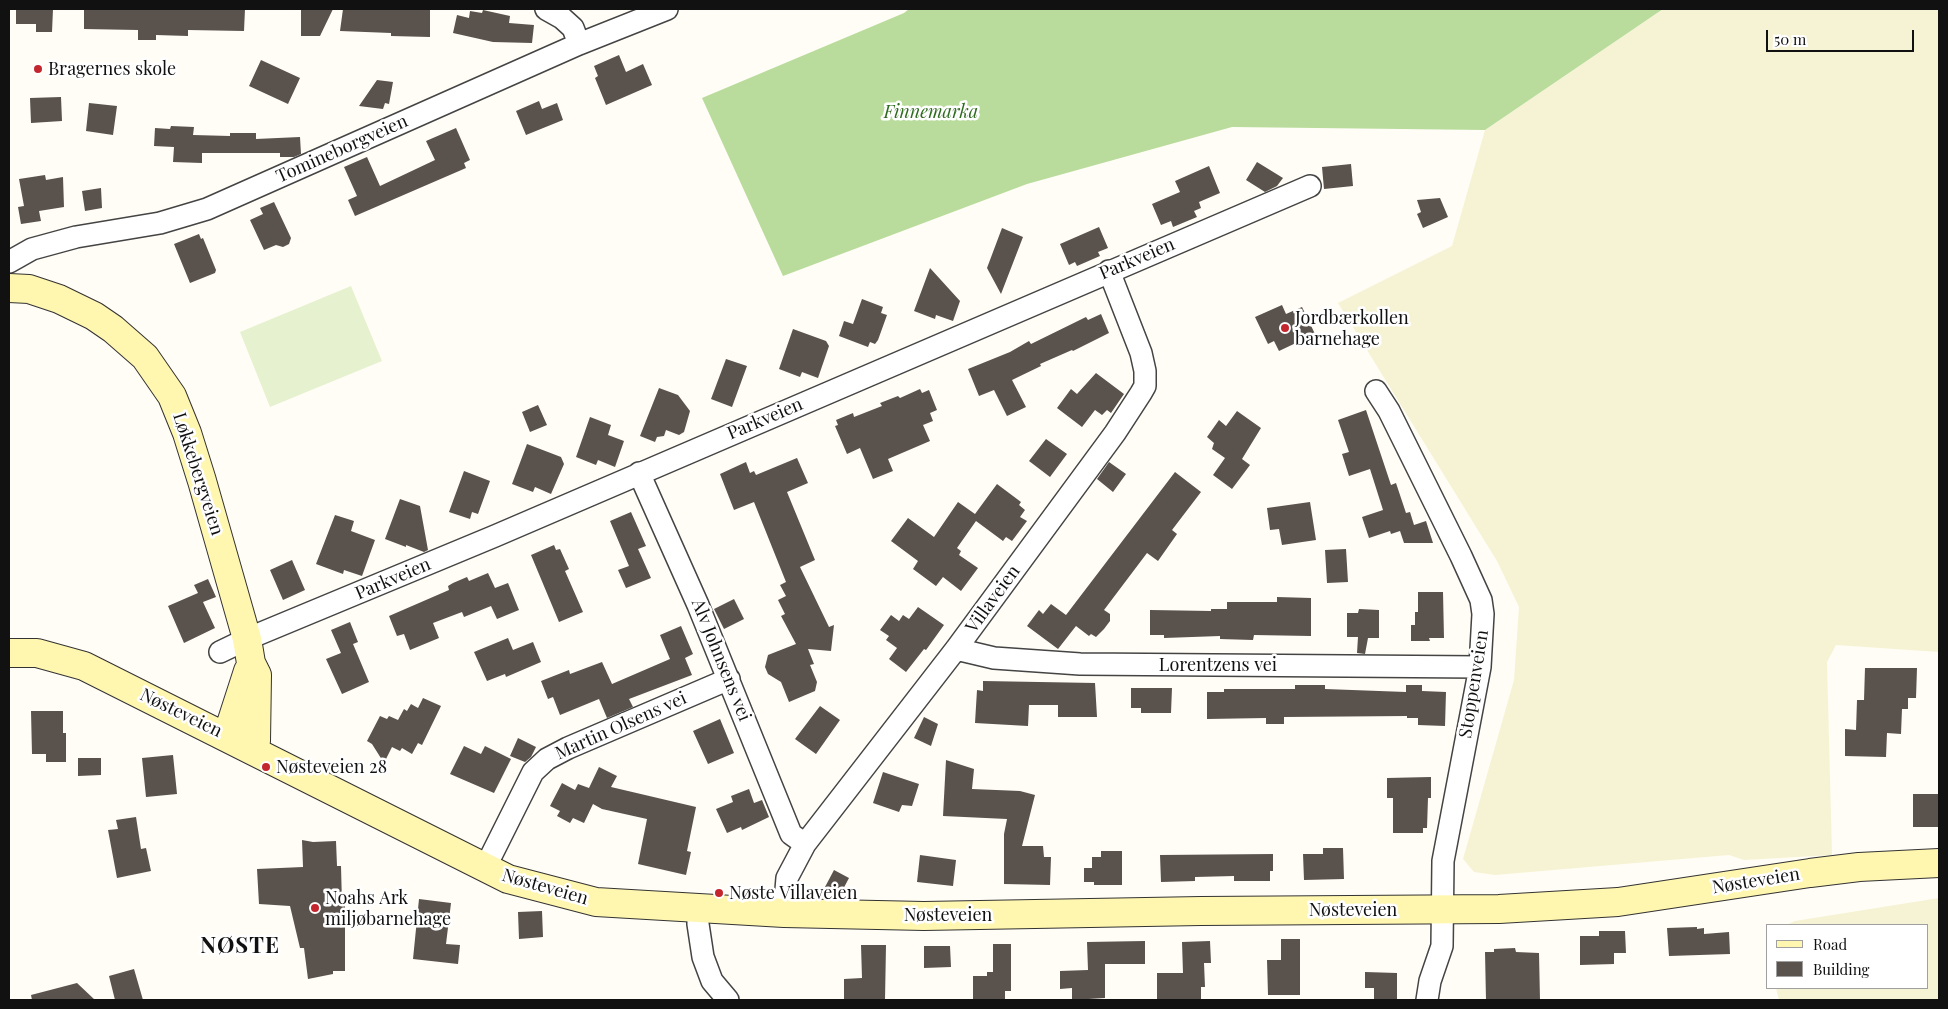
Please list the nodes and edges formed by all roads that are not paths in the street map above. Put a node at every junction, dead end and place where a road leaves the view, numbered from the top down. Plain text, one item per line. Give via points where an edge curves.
1 (546, 9) edge
2 (667, 9) edge
3 (579, 44) junction
4 (1310, 186) dead end
5 (9, 262) edge
6 (1109, 271) junction
7 (9, 288) edge
8 (1376, 391) dead end
9 (639, 473) junction
10 (956, 649) junction
11 (249, 651) junction
12 (220, 652) dead end
13 (9, 653) edge
14 (1480, 667) junction
15 (729, 679) junction
16 (227, 736) junction
17 (252, 750) junction
18 (805, 844) junction
19 (1939, 864) edge
20 (485, 868) junction
21 (698, 909) junction
22 (1443, 910) junction
23 (784, 913) junction
24 (728, 1000) edge
25 (1427, 1000) edge

1 - 3 street via 573,28
2 - 3 street, Tomineborgveien
3 - 5 street, Tomineborgveien via 207,209 160,223 76,237 32,250
4 - 6 street, Parkveien
6 - 9 street, Parkveien
6 - 10 street, Villaveien via 1141,353 1144,386 1115,432
7 - 11 main road, Løkkebergveien via 36,291 94,316 131,343 158,374 178,409 187,433
8 - 14 street, Stoppenveien via 1481,600 1484,629
9 - 11 street, Parkveien
9 - 15 street, Alv Johnsens vei
10 - 14 street, Lorentzens vei via 994,658 1080,664
10 - 18 street, Villaveien
11 - 12 street, Parkveien
11 - 16 main road
11 - 17 main road, Løkkebergveien via 257,675
13 - 16 main road, Nøsteveien via 37,653 84,666
14 - 22 street, Stoppenveien via 1443,861
15 - 18 street, Alv Johnsens vei via 791,834
15 - 20 street, Martin Olsens vei via 547,759 533,772
16 - 17 main road, Nøsteveien
17 - 20 main road, Nøsteveien
18 - 23 street, Villaveien via 786,878
19 - 22 main road, Nøsteveien via 1810,872 1618,902
20 - 21 main road, Nøsteveien via 525,885 577,899
21 - 23 main road, Nøsteveien
21 - 24 street via 703,957 712,981
22 - 23 main road, Nøsteveien via 924,916
22 - 25 street, Stoppenveien via 1442,946

